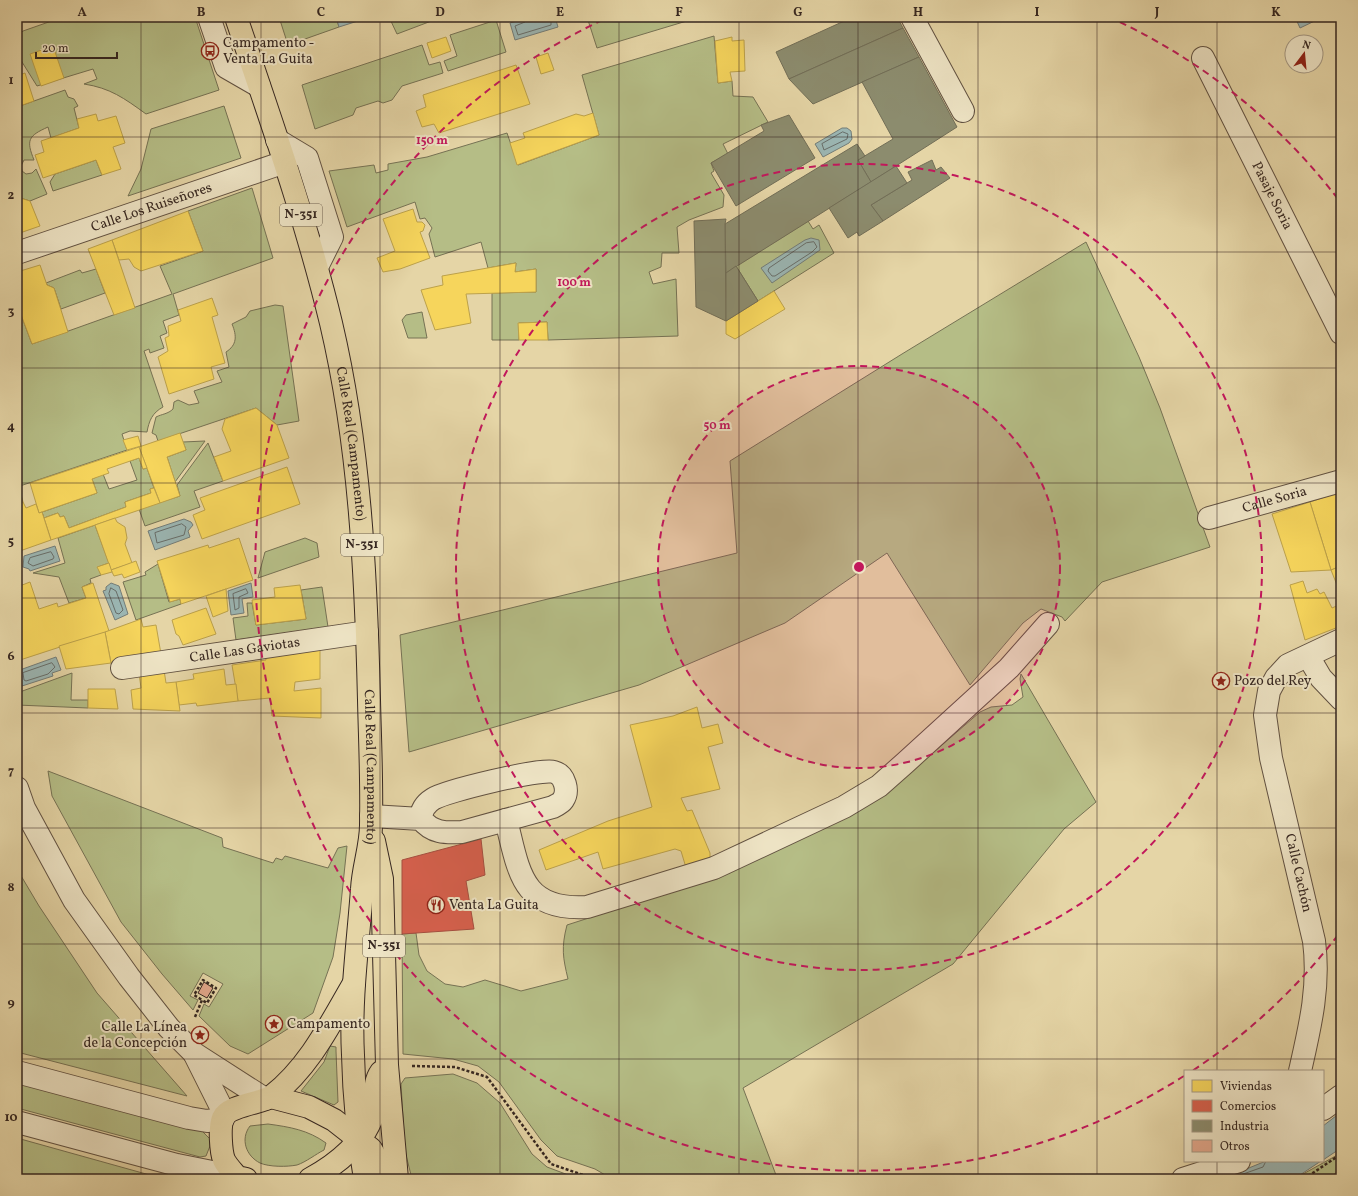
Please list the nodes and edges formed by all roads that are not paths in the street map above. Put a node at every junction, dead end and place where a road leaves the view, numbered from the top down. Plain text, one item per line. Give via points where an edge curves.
1 (209, 17) edge
2 (236, 17) edge
3 (912, 17) edge
4 (1203, 58) dead end
5 (259, 86) junction
6 (963, 111) dead end
7 (277, 140) junction
8 (285, 162) junction
9 (17, 253) edge
10 (316, 267) junction
11 (1341, 334) edge
12 (1341, 481) edge
13 (1209, 518) dead end
14 (1048, 624) dead end
15 (367, 632) junction
16 (1341, 640) edge
17 (1308, 656) junction
18 (122, 668) dead end
19 (1341, 699) edge
20 (17, 788) edge
21 (421, 819) junction
22 (506, 820) junction
23 (371, 822) junction
24 (355, 980) junction
25 (195, 1054) junction
26 (387, 1065) junction
27 (1300, 1070) edge
28 (17, 1072) edge
29 (1341, 1096) edge
30 (268, 1098) junction
31 (1324, 1108) edge
32 (224, 1117) junction
33 (17, 1122) edge
34 (359, 1139) junction
35 (1236, 1162) edge
36 (242, 1178) edge
37 (310, 1179) edge
38 (365, 1179) edge
39 (382, 1179) edge
40 (397, 1179) edge
41 (1183, 1179) edge

1 - 5 street via 226,67
2 - 5 highway, Calle Real (Campamento) / N-351
3 - 6 street
4 - 11 street, Pasaje Soria
5 - 7 highway, Calle Real (Campamento) / N-351
7 - 8 highway, Calle Real (Campamento) / N-351
7 - 10 street via 308,158 332,237
8 - 9 street, Calle Los Ruiseñores
8 - 10 highway, Calle Real (Campamento) / N-351
10 - 15 highway, Calle Real (Campamento) / N-351 via 332,326 348,413 358,505
12 - 13 street, Calle Soria
14 - 22 street via 1009,668 879,786 844,807 714,868 587,907 559,906 545,902 533,892 520,875
15 - 18 street, Calle Las Gaviotas
15 - 23 highway, Calle Real (Campamento) / N-351
16 - 17 street
17 - 19 street via 1321,678
17 - 27 street, Calle Cachón via 1288,665 1276,678 1269,692 1265,715 1317,964 1313,1006
20 - 25 street via 24,808 74,900 169,1028
21 - 22 street via 434,830 451,833
21 - 22 street via 426,805 441,795 534,772 553,772 563,778 566,789 562,802 553,807
21 - 23 street
23 - 24 highway, Calle Real (Campamento) / N-351 via 362,880
23 - 26 highway, N-351 via 382,879
24 - 30 highway via 323,1038 306,1062
24 - 34 highway, N-351 via 352,1053
25 - 30 street
25 - 32 street
26 - 34 highway via 377,1078 374,1110 369,1125
26 - 40 highway, N-351
28 - 32 street via 189,1118 208,1120
29 - 31 street
30 - 32 highway via 249,1103
30 - 34 highway via 320,1112
32 - 36 highway via 221,1145 225,1161
33 - 36 street via 177,1165
34 - 37 highway via 325,1171
34 - 38 highway, N-351
34 - 39 highway via 371,1149 380,1165
35 - 41 street

